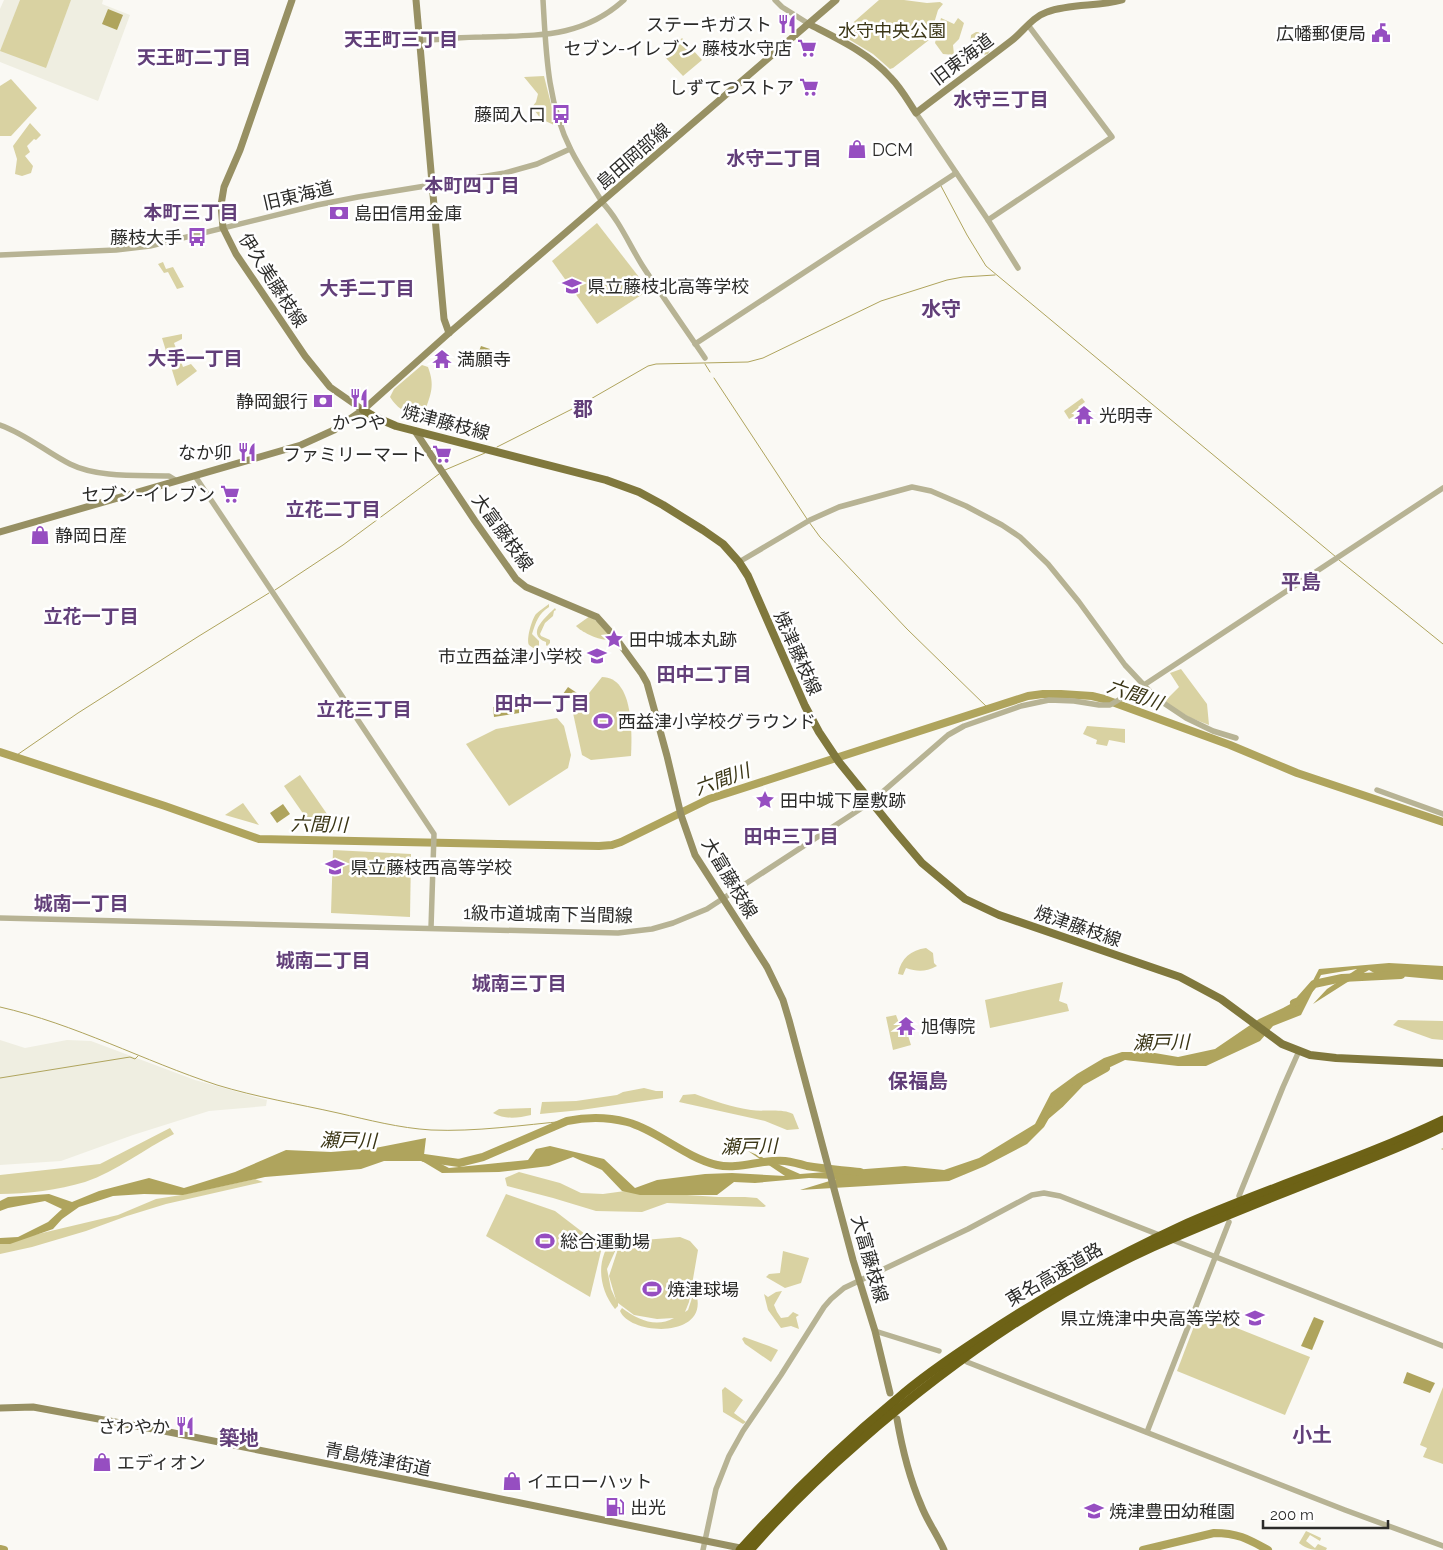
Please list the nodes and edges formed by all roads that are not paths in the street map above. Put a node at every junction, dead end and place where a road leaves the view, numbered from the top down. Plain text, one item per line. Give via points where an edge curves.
1 (292, 0) edge
2 (416, 0) edge
3 (543, 0) edge
4 (624, 0) edge
5 (775, 0) edge
6 (836, 0) edge
7 (1122, 0) edge
8 (809, 24) junction
9 (1028, 25) junction
10 (545, 34) junction
11 (420, 40) junction
12 (916, 113) junction
13 (570, 149) junction
14 (956, 173) junction
15 (433, 185) junction
16 (602, 202) junction
17 (988, 220) junction
18 (223, 228) junction
19 (0, 255) edge
20 (1018, 268) dead end
21 (448, 333) junction
22 (695, 344) junction
23 (705, 358) dead end
24 (363, 410) junction
25 (0, 425) edge
26 (415, 431) junction
27 (195, 476) junction
28 (177, 481) junction
29 (1443, 488) edge
30 (0, 532) edge
31 (739, 562) junction
32 (1144, 685) junction
33 (1236, 738) dead end
34 (1377, 790) dead end
35 (871, 802) junction
36 (1443, 814) edge
37 (723, 899) junction
38 (0, 918) edge
39 (431, 928) junction
40 (1299, 1051) junction
41 (1443, 1064) edge
42 (1443, 1120) edge
43 (1443, 1127) edge
44 (1392, 1146) junction
45 (1240, 1196) dead end
46 (1230, 1222) dead end
47 (1182, 1230) junction
48 (1216, 1257) junction
49 (860, 1280) junction
50 (875, 1332) junction
51 (1443, 1346) edge
52 (939, 1351) dead end
53 (967, 1362) dead end
54 (890, 1393) dead end
55 (0, 1408) edge
56 (897, 1419) dead end
57 (1147, 1432) junction
58 (705, 1540) junction
59 (1443, 1546) edge
60 (704, 1550) edge
61 (740, 1550) edge
62 (750, 1550) edge
63 (944, 1550) edge

1 - 18 main road, 伊久美藤枝線 via 243,144 224,187 221,205
2 - 11 main road
3 - 10 street
4 - 10 street via 602,17 581,27
5 - 8 street
6 - 8 main road, 島田岡部線
7 - 9 main road, 旧東海道 via 1056,10 1042,14
8 - 12 main road via 864,54 888,75
8 - 16 main road, 島田岡部線
9 - 12 main road, 旧東海道
9 - 17 street via 1112,137
10 - 11 street
10 - 13 street via 550,88
11 - 15 main road
12 - 14 street
13 - 15 street, 旧東海道 via 515,171
13 - 16 street
14 - 17 street
14 - 22 street
15 - 18 street, 旧東海道 via 342,200
15 - 21 main road via 442,304
16 - 21 main road, 島田岡部線
16 - 22 street
17 - 20 street
18 - 19 street, 旧東海道 via 133,249
18 - 24 main road, 伊久美藤枝線 via 236,254 318,372 330,387
21 - 24 main road
22 - 23 street
24 - 26 main road, 焼津藤枝線
24 - 27 main road via 334,430 301,445
25 - 28 street via 80,468 100,473 169,476
26 - 31 main road, 焼津藤枝線 via 626,487 703,530 723,544
26 - 37 main road, 大富藤枝線 via 516,579 526,587 597,617 642,674 652,698 695,855
27 - 28 main road
27 - 39 street via 434,836
28 - 30 main road
29 - 32 street, 1級市道城南下当間線
31 - 32 street via 804,523 839,507 912,487 931,491 1013,532 1048,564
31 - 35 main road, 焼津藤枝線 via 819,732
32 - 33 street via 1156,698 1186,718
32 - 35 street, 1級市道城南下当間線 via 1110,705 1049,700 964,726 948,735
34 - 36 street
35 - 37 street, 1級市道城南下当間線
35 - 40 main road, 焼津藤枝線 via 922,863 965,899 999,915 1161,970 1203,988 1277,1041
37 - 39 street, 1級市道城南下当間線 via 673,923 636,932
37 - 49 main road, 大富藤枝線 via 767,967 783,1000
38 - 39 street, 1級市道城南下当間線
40 - 41 main road, 焼津藤枝線 via 1310,1056
40 - 45 street
42 - 44 highway, 東名高速道路
43 - 44 highway, 東名高速道路
44 - 47 highway, 東名高速道路
46 - 48 street
47 - 61 highway, 東名高速道路 via 1090,1271 1037,1301 929,1374 897,1398 812,1474
47 - 62 highway, 東名高速道路 via 1079,1285 962,1359 883,1421 835,1464
48 - 49 street via 1060,1196 1044,1193 1025,1198
48 - 51 street
48 - 57 street
49 - 50 main road, 大富藤枝線
49 - 58 street via 837,1293 824,1307 736,1443 720,1478
50 - 52 street
50 - 54 main road, 大富藤枝線
53 - 57 street
55 - 58 main road, 青島焼津街道 via 42,1408
56 - 63 main road via 913,1484
57 - 59 street
58 - 60 street
58 - 62 main road, 青島焼津街道

